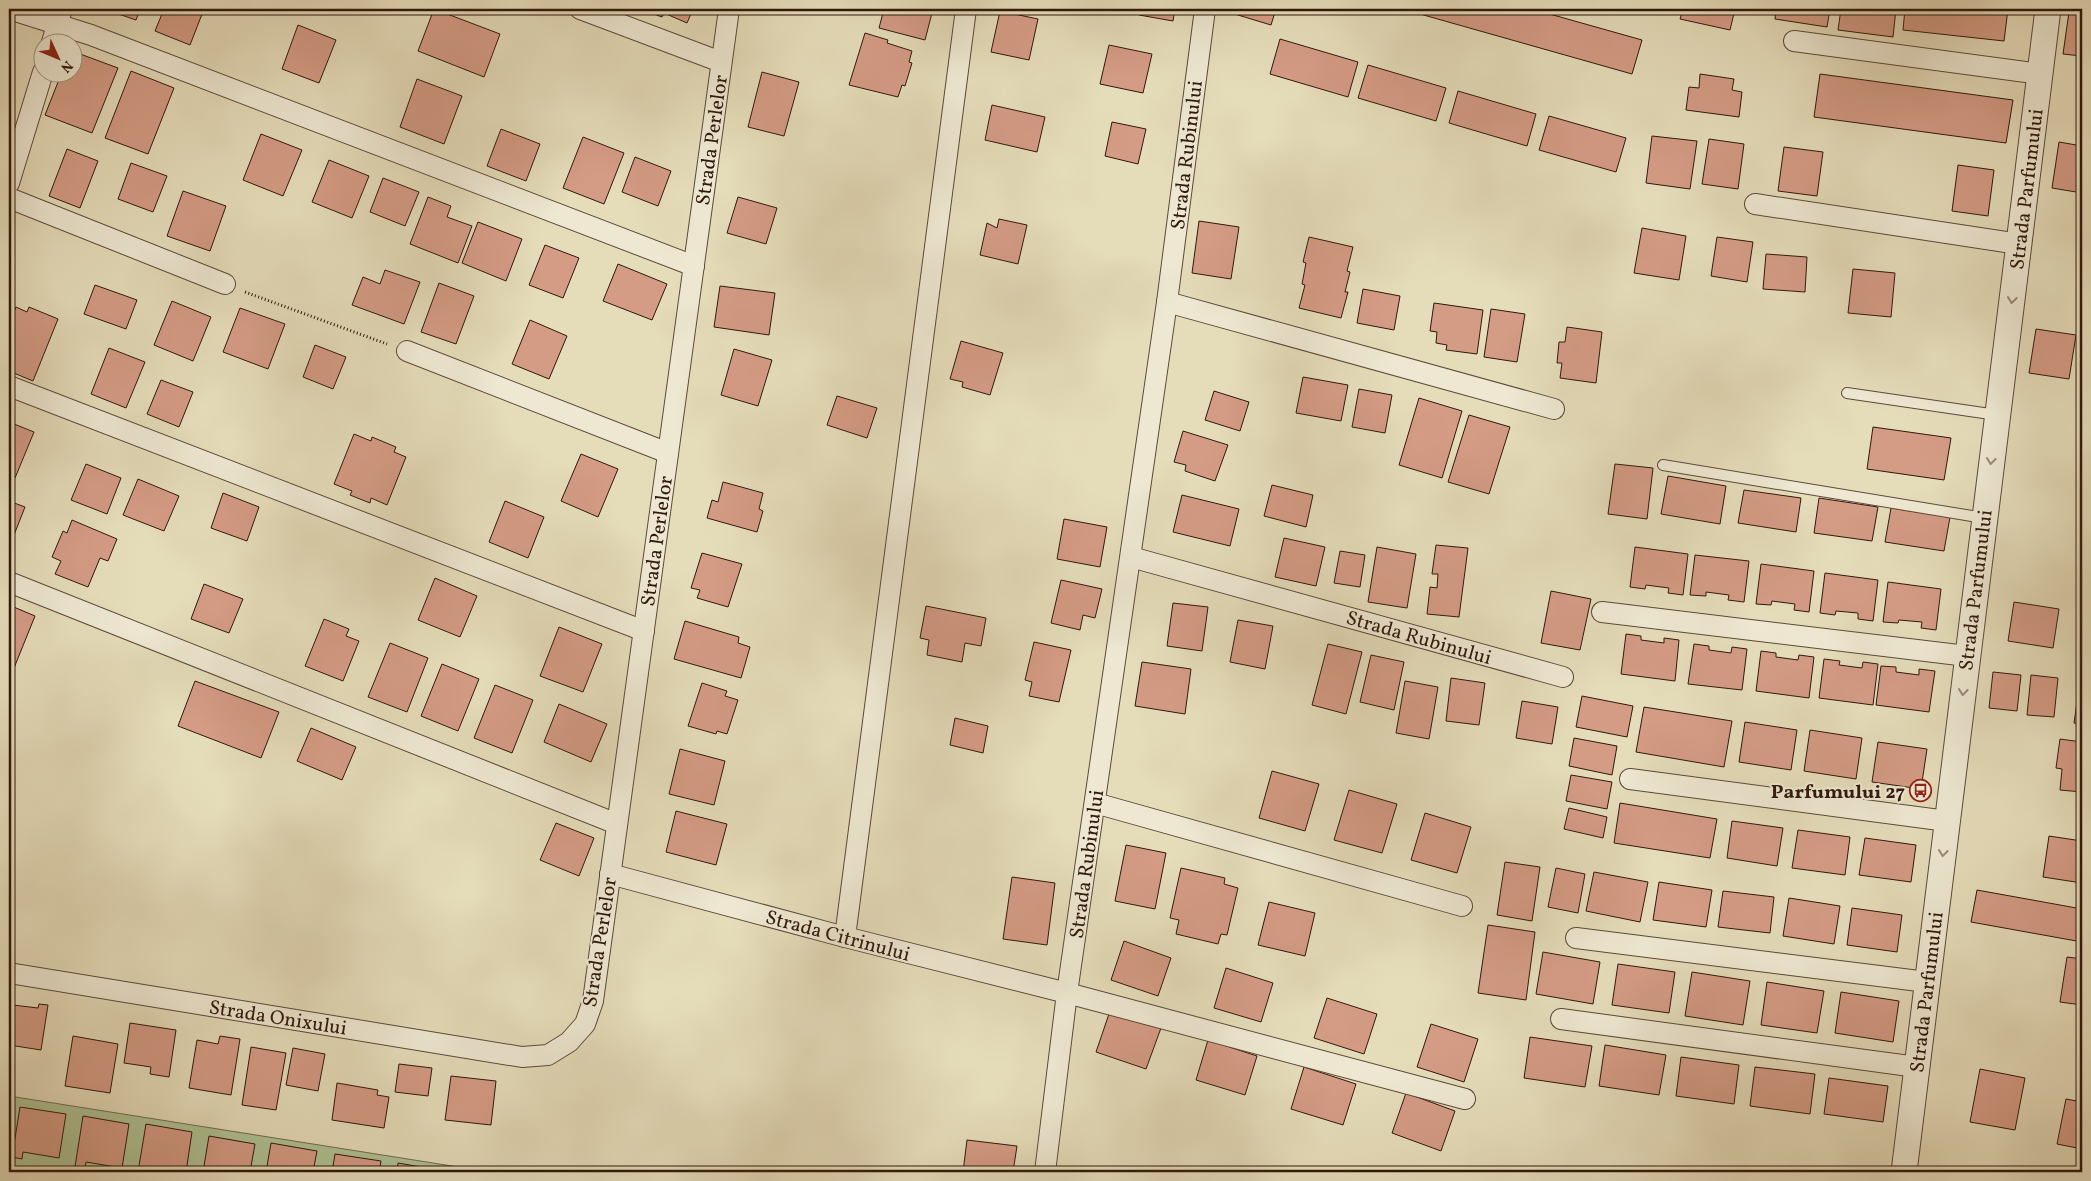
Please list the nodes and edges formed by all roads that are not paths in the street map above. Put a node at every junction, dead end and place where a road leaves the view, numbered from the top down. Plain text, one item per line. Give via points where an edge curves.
1 (9, 9) edge
2 (580, 9) edge
3 (729, 9) edge
4 (966, 9) edge
5 (1205, 9) edge
6 (2048, 9) edge
7 (60, 16) edge
8 (55, 32) edge
9 (1794, 41) dead end
10 (722, 62) junction
11 (2040, 74) junction
12 (40, 82) edge
13 (9, 183) edge
14 (9, 198) edge
15 (1755, 204) dead end
16 (2019, 244) junction
17 (694, 266) junction
18 (225, 284) road end
19 (1167, 302) junction
20 (406, 351) road end
21 (9, 386) edge
22 (1847, 393) dead end
23 (1554, 410) dead end
24 (1997, 415) junction
25 (668, 453) junction
26 (1663, 465) dead end
27 (1984, 518) junction
28 (1131, 557) junction
29 (9, 582) edge
30 (1602, 612) dead end
31 (644, 631) junction
32 (1967, 656) junction
33 (1563, 677) dead end
34 (1630, 779) dead end
35 (1095, 803) junction
36 (1947, 820) junction
37 (617, 824) junction
38 (610, 874) junction
39 (1462, 906) dead end
40 (845, 937) junction
41 (1576, 938) dead end
42 (9, 974) edge
43 (1927, 982) junction
44 (1067, 993) junction
45 (1561, 1019) dead end
46 (548, 1055) joint
47 (1917, 1068) junction
48 (1465, 1099) dead end
49 (1045, 1172) edge
50 (1904, 1172) edge

1 - 7 street
2 - 10 street
3 - 10 street, Strada Perlelor
4 - 40 street
5 - 19 street, Strada Rubinului
6 - 11 street, Strada Parfumului
7 - 8 street
7 - 17 street
9 - 11 street
10 - 17 street, Strada Perlelor
11 - 16 street, Strada Parfumului
12 - 13 street
14 - 18 street
15 - 16 street
16 -> 24 street, Strada Parfumului
17 - 25 street, Strada Perlelor
19 - 23 street
19 - 28 street, Strada Rubinului
20 - 25 street
21 - 31 street
22 - 24 lane
24 -> 27 street, Strada Parfumului
25 - 31 street, Strada Perlelor
26 - 27 lane
27 - 32 street, Strada Parfumului
28 - 33 street, Strada Rubinului
28 - 35 street, Strada Rubinului
29 - 37 street
30 - 32 street
31 - 37 street, Strada Perlelor
32 -> 36 street, Strada Parfumului
34 - 36 street
35 - 39 street
35 - 44 street, Strada Rubinului
36 -> 43 street, Strada Parfumului
37 - 38 street, Strada Perlelor
38 - 40 street, Strada Citrinului
38 - 46 street, Strada Perlelor via 593,1001 585,1024 569,1042
40 - 44 street, Strada Citrinului
41 - 43 street
42 - 46 street, Strada Onixului via 522,1057
43 - 47 street, Strada Parfumului
44 - 48 street, Strada Citrinului
44 - 49 street, Strada Rubinului
45 - 47 street
47 - 50 street, Strada Parfumului

